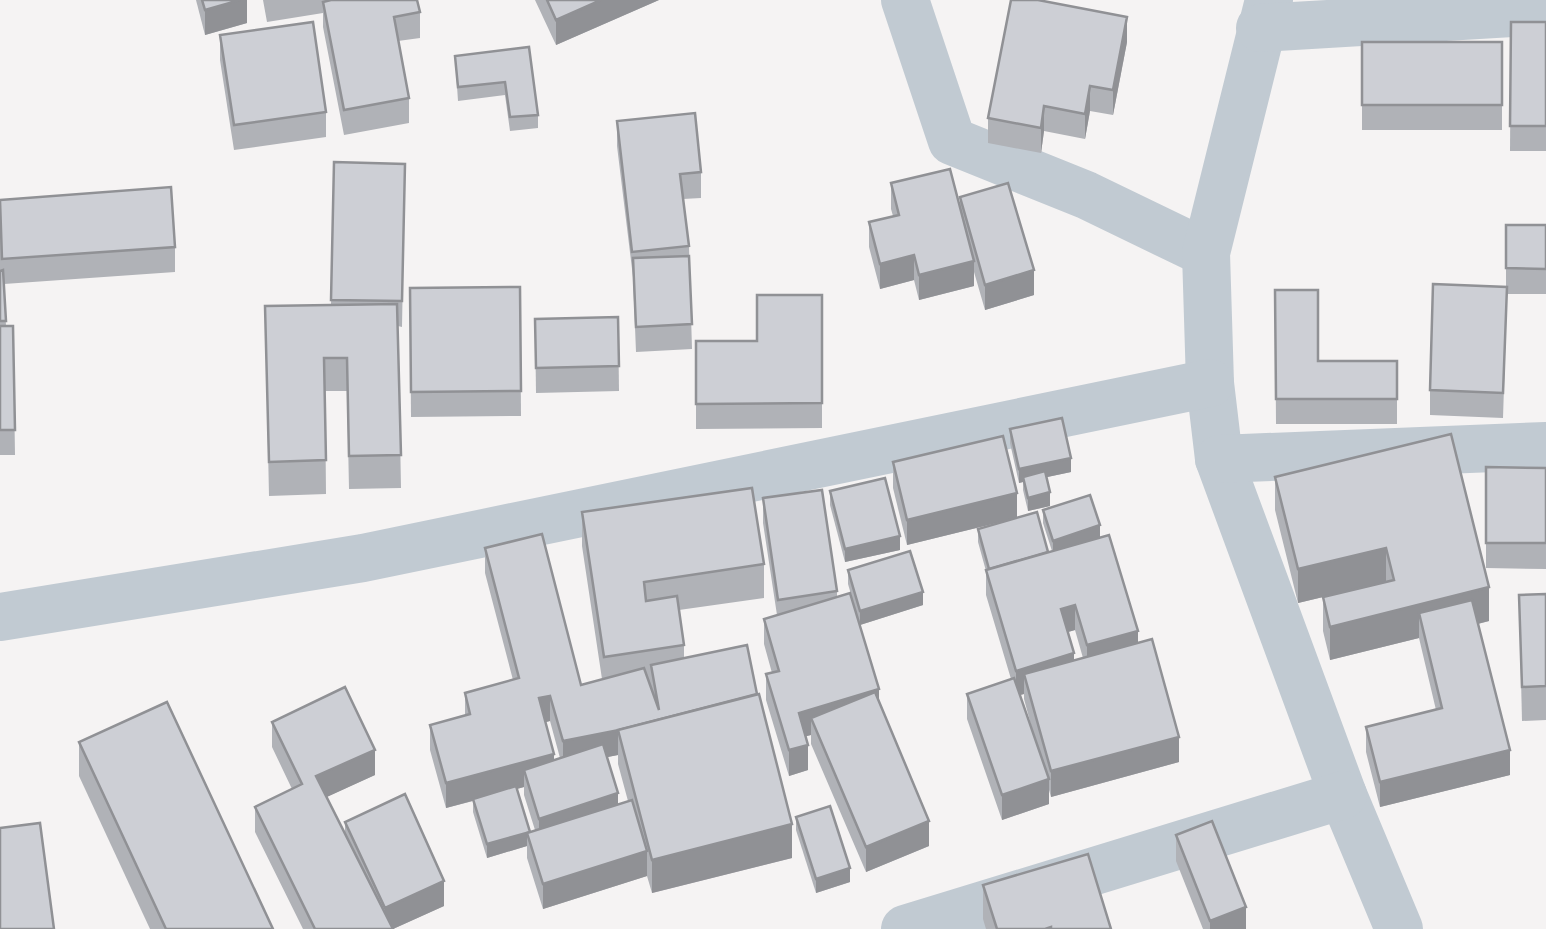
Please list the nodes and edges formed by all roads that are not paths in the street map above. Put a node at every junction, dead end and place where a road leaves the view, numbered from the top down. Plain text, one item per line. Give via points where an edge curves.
1 (905, 0) edge
2 (1546, 11) edge
3 (1264, 14) edge
4 (1206, 254) junction
5 (1210, 383) junction
6 (1546, 446) edge
7 (1219, 459) junction
8 (0, 617) edge
9 (1343, 795) junction
10 (967, 920) edge
11 (905, 929) edge
12 (1398, 929) edge

1 - 4 street via 952,141 1086,195
2 - 3 street
3 - 4 street
4 - 5 street
5 - 7 street
5 - 8 street via 363,558
6 - 7 street
7 - 9 street
9 - 10 street
9 - 12 street
10 - 11 street

